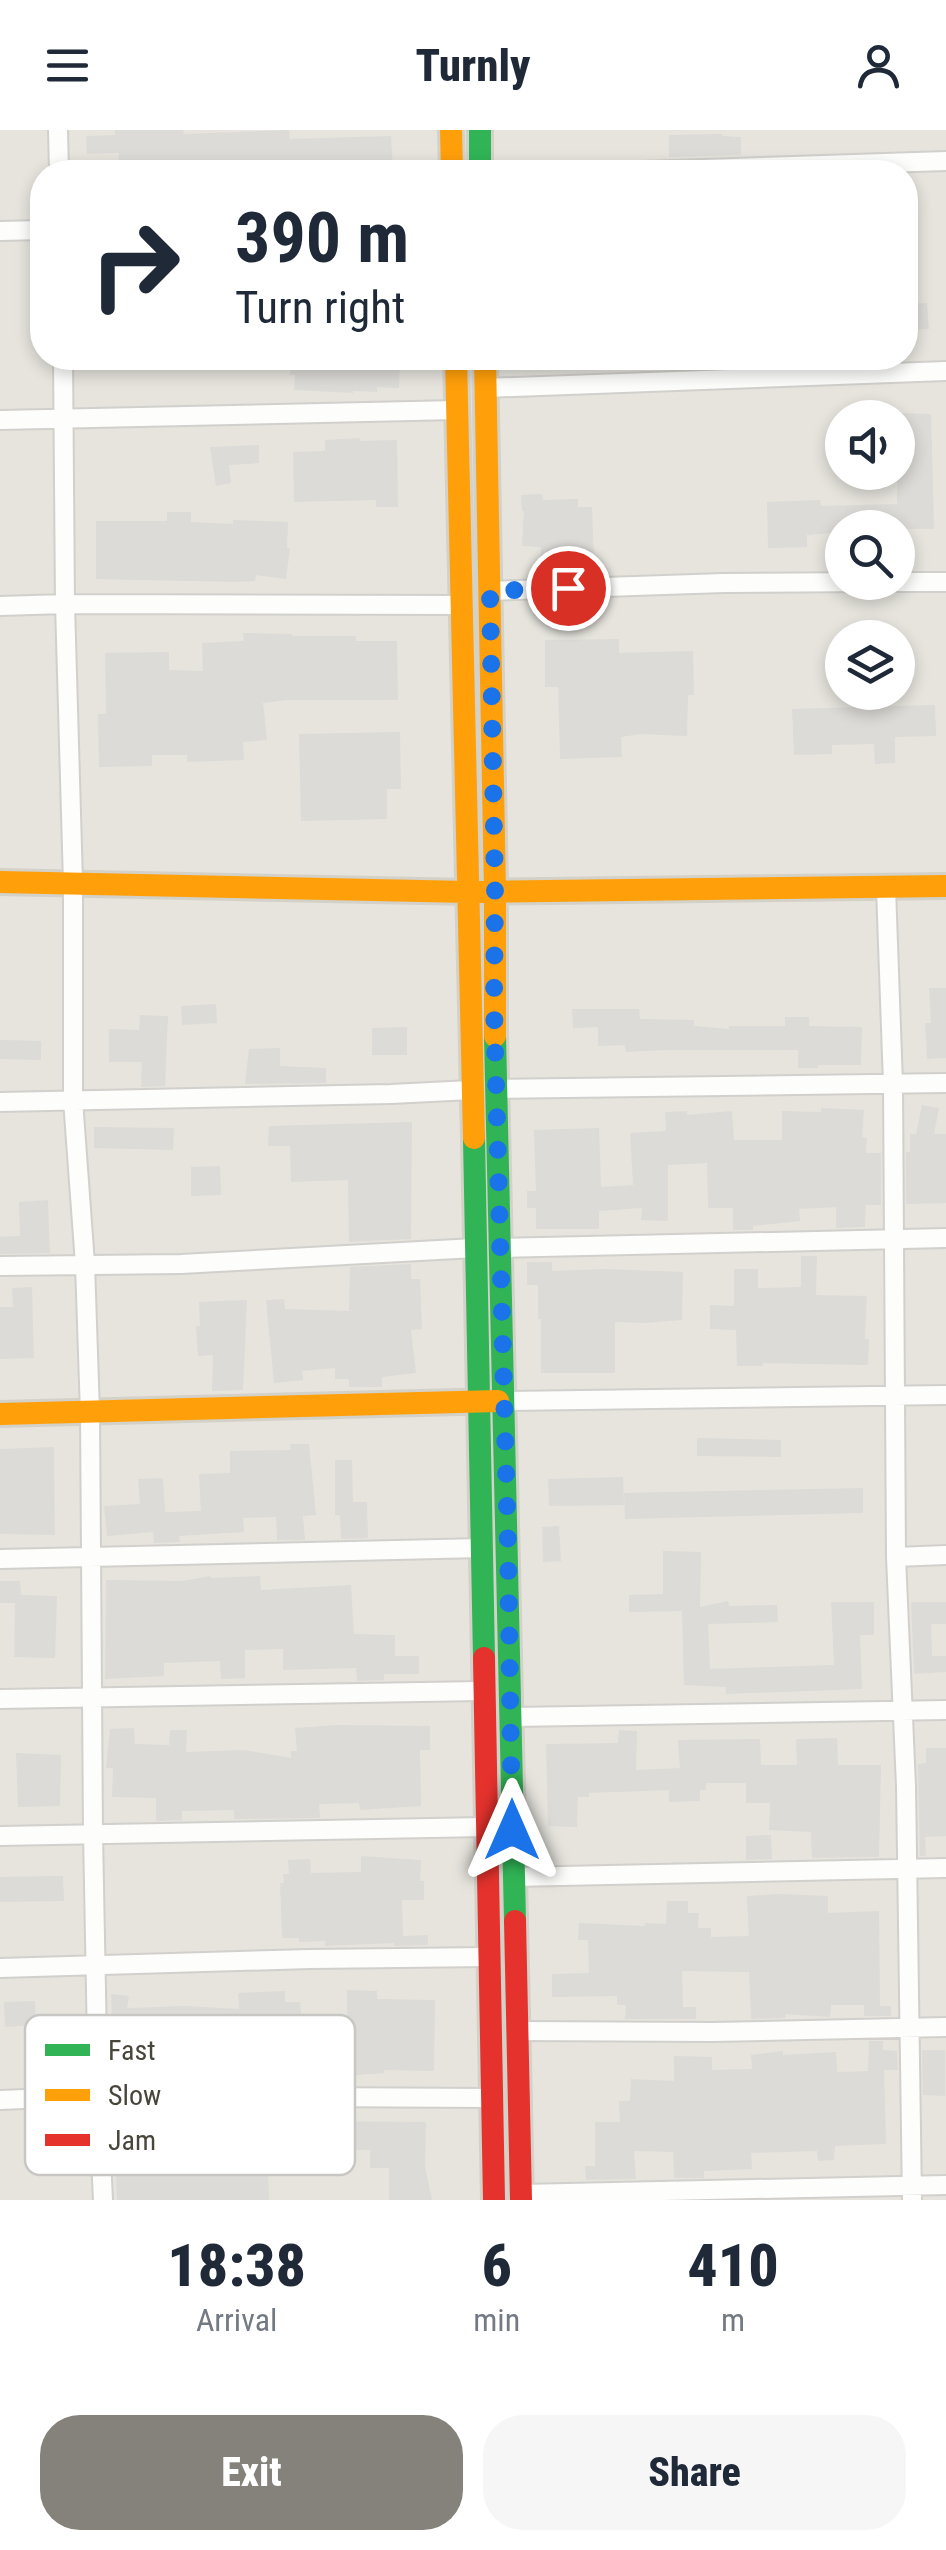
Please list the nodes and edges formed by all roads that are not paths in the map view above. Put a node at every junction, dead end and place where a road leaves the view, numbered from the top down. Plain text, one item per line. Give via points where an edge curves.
1 (58, 130) edge
2 (451, 130) edge
3 (480, 130) edge
4 (58, 160) edge
5 (452, 160) edge
6 (480, 160) edge
7 (946, 162) edge
8 (918, 163) edge
9 (30, 230) edge
10 (0, 231) edge
11 (63, 370) edge
12 (456, 370) edge
13 (485, 370) edge
14 (946, 371) edge
15 (486, 388) junction
16 (457, 410) junction
17 (65, 419) junction
18 (0, 420) edge
19 (825, 582) edge
20 (915, 582) edge
21 (946, 582) edge
22 (490, 591) junction
23 (65, 604) junction
24 (463, 605) junction
25 (0, 606) edge
26 (0, 882) edge
27 (73, 883) junction
28 (946, 886) edge
29 (886, 888) junction
30 (469, 892) junction
31 (495, 892) junction
32 (946, 1083) edge
33 (893, 1084) junction
34 (498, 1089) junction
35 (471, 1090) junction
36 (73, 1100) junction
37 (0, 1102) edge
38 (946, 1238) edge
39 (893, 1239) junction
40 (475, 1248) junction
41 (502, 1248) junction
42 (85, 1264) junction
43 (0, 1266) edge
44 (946, 1395) edge
45 (895, 1396) junction
46 (504, 1401) junction
47 (478, 1402) junction
48 (90, 1412) junction
49 (0, 1414) edge
50 (482, 1548) junction
51 (946, 1555) edge
52 (89, 1556) junction
53 (896, 1556) junction
54 (0, 1559) edge
55 (482, 1692) junction
56 (94, 1697) junction
57 (0, 1700) edge
58 (904, 1709) junction
59 (946, 1710) edge
60 (512, 1717) junction
61 (486, 1827) junction
62 (93, 1833) junction
63 (0, 1836) edge
64 (907, 1868) junction
65 (946, 1868) edge
66 (514, 1877) junction
67 (489, 1957) junction
68 (96, 1966) junction
69 (0, 1968) edge
70 (97, 2015) edge
71 (946, 2027) edge
72 (909, 2028) junction
73 (518, 2031) junction
74 (355, 2097) edge
75 (492, 2098) junction
76 (25, 2099) edge
77 (0, 2100) edge
78 (102, 2175) edge
79 (946, 2184) edge
80 (912, 2193) edge
81 (521, 2197) edge
82 (103, 2200) edge
83 (494, 2200) edge

1 - 4 street
2 - 5 main road
3 - 6 main road
7 - 8 street
9 - 10 street
11 - 17 street
12 - 16 main road
13 - 15 main road
14 - 15 street
15 - 22 main road
16 - 17 street
16 - 24 main road
17 - 18 street
17 - 23 street
19 - 22 street
20 - 21 street
22 - 31 main road
23 - 24 street
23 - 25 street
23 - 27 street
24 - 30 main road
26 - 27 main road
27 - 30 main road
27 - 36 street
28 - 29 main road
29 - 31 main road
29 - 33 street
30 - 31 main road
30 - 35 main road
31 - 34 main road
32 - 33 street
33 - 34 street
33 - 39 street
34 - 41 main road
35 - 36 street
35 - 40 main road
36 - 37 street
36 - 42 street
38 - 39 street
39 - 41 street
39 - 45 street
40 - 42 street
40 - 47 main road
41 - 46 main road
42 - 43 street
42 - 48 street
44 - 45 street
45 - 46 street
45 - 53 street
46 - 47 main road
46 - 60 main road
47 - 48 main road
47 - 50 main road
48 - 49 main road
48 - 52 street
50 - 52 street
50 - 55 main road
51 - 53 street
52 - 54 street
52 - 56 street
53 - 58 street
55 - 56 street
55 - 61 main road
56 - 57 street
56 - 62 street
58 - 59 street
58 - 60 street
58 - 64 street
60 - 66 main road
61 - 62 street
61 - 67 main road
62 - 63 street
62 - 68 street
64 - 65 street
64 - 66 street
64 - 72 street
66 - 73 main road
67 - 68 street
67 - 75 main road
68 - 69 street
68 - 70 street
71 - 72 street
72 - 73 street
72 - 80 street
73 - 81 main road
74 - 75 street
75 - 83 main road
76 - 77 street
78 - 82 street
79 - 80 street
80 - 81 street

